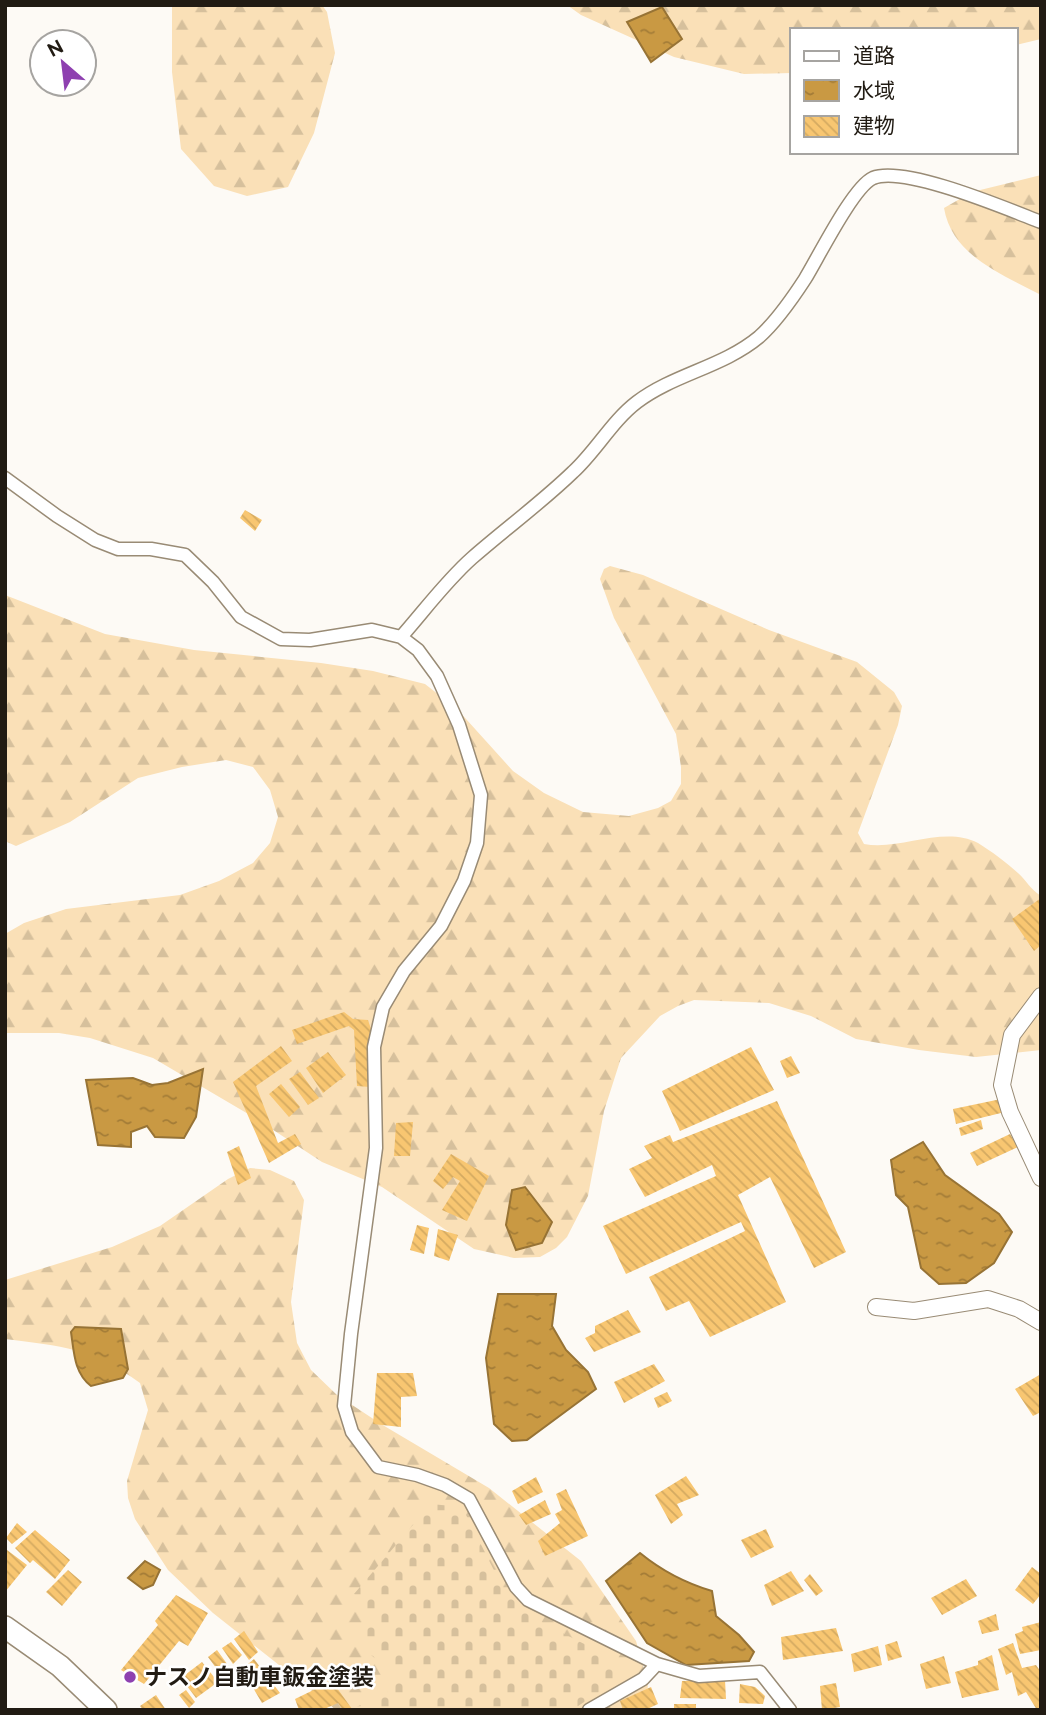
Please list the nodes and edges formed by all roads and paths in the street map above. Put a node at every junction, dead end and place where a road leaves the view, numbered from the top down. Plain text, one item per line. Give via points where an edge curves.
1 (1041, 222) edge
2 (5, 478) edge
3 (401, 637) junction
4 (1041, 996) edge
5 (1041, 1178) edge
6 (876, 1307) dead end
7 (1041, 1322) edge
8 (5, 1627) edge
9 (657, 1664) junction
10 (106, 1710) edge
11 (589, 1710) edge
12 (790, 1710) edge

1 - 3 street via 915,178 873,178 862,187 781,313 758,337 637,402 575,471 470,560
2 - 3 street via 95,540 118,549 185,555 241,617 281,639 372,629
3 - 9 street via 418,650 437,676 459,725 481,795 477,843 464,880 441,926 404,971 383,1007 373,1047 376,1148 344,1406 352,1432 378,1467 417,1475 469,1499 516,1587 528,1600
4 - 5 street via 1012,1035 1002,1085
6 - 7 street via 914,1311 988,1299
8 - 10 main road via 49,1658
9 - 11 street via 643,1679
9 - 12 street via 699,1676 760,1672

